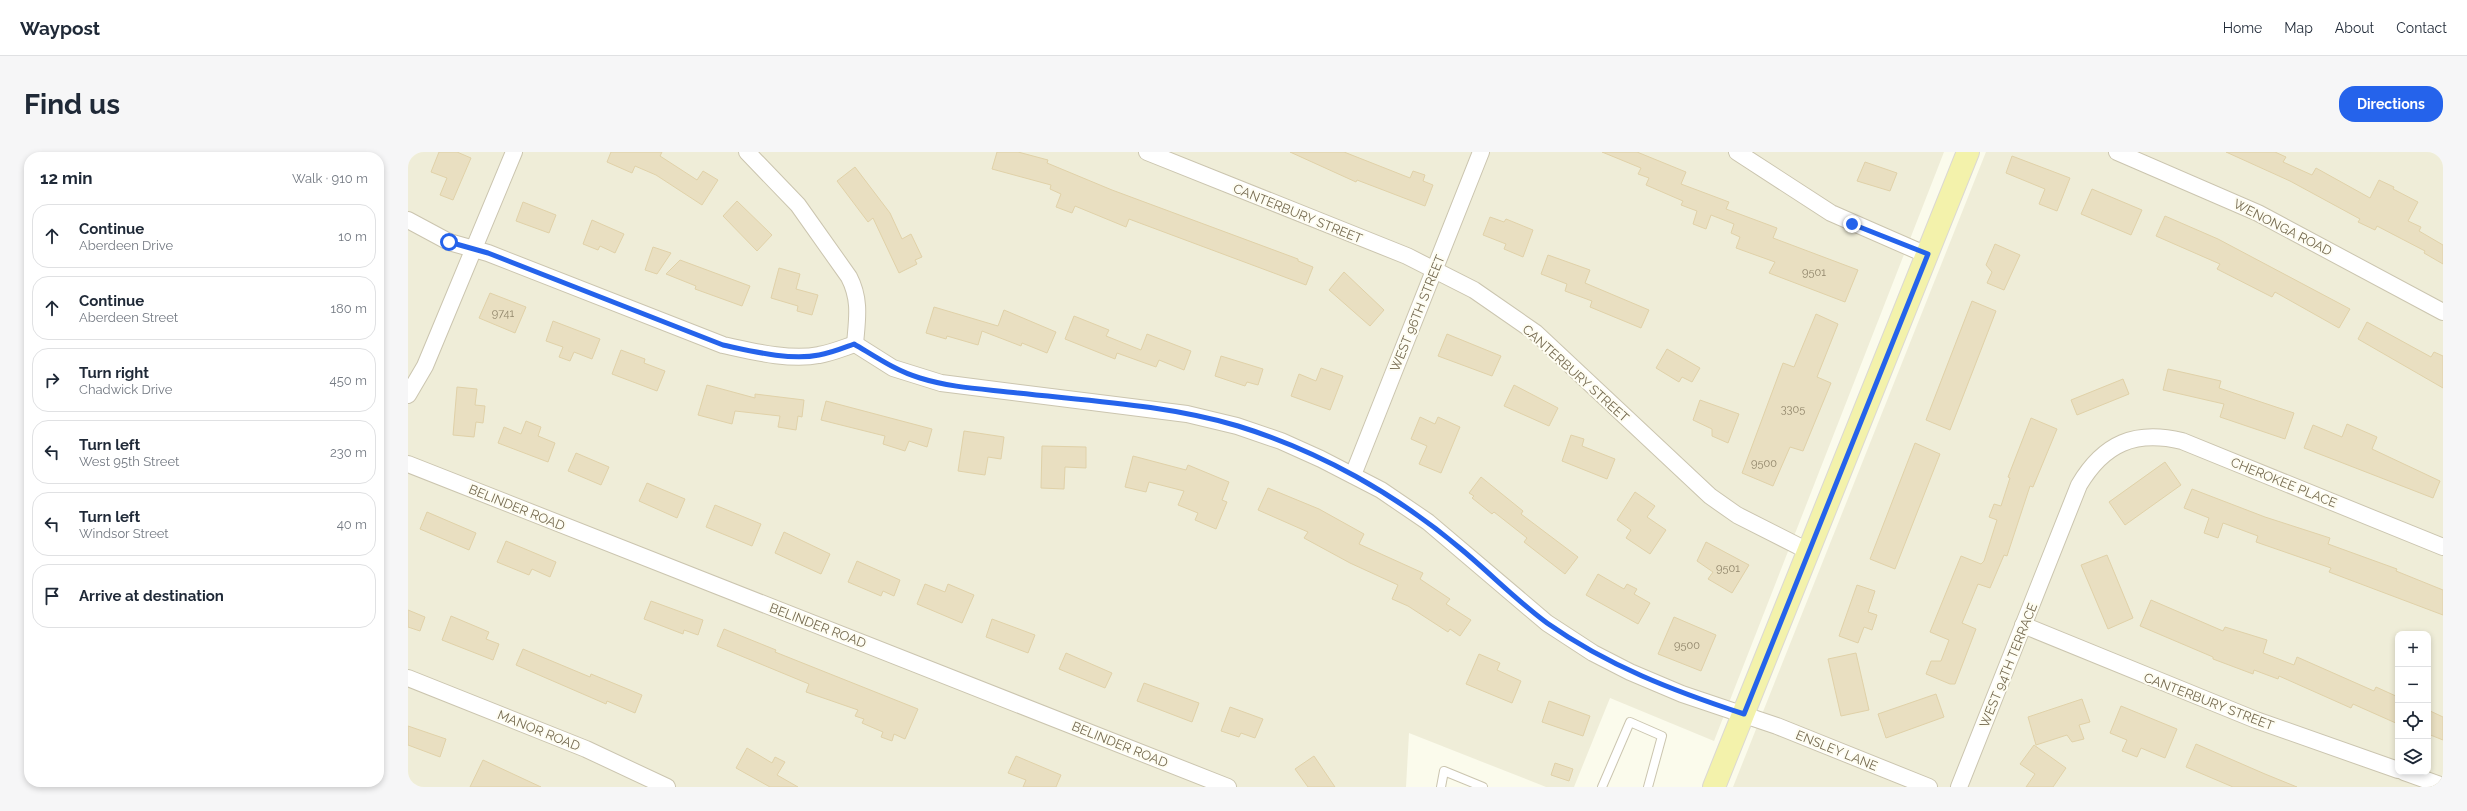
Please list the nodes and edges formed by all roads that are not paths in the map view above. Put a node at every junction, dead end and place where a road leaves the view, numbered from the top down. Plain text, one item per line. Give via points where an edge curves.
1 (514, 152) edge
2 (747, 152) edge
3 (1147, 152) edge
4 (1482, 152) edge
5 (1737, 152) edge
6 (1968, 152) edge
7 (2117, 152) edge
8 (408, 220) edge
9 (474, 250) junction
10 (1928, 254) junction
11 (1435, 269) junction
12 (2443, 312) edge
13 (854, 344) junction
14 (408, 395) edge
15 (408, 464) edge
16 (1353, 475) junction
17 (2056, 542) joint
18 (2443, 547) edge
19 (1808, 551) junction
20 (2024, 625) junction
21 (408, 678) edge
22 (1744, 714) junction
23 (2395, 769) edge
24 (2412, 775) edge
25 (2443, 786) edge
26 (667, 787) edge
27 (1228, 787) edge
28 (1441, 787) edge
29 (1483, 787) edge
30 (1602, 787) edge
31 (1648, 787) edge
32 (1714, 787) edge
33 (1929, 787) edge
34 (1959, 787) edge

1 - 9 street
2 - 13 street via 798,205 849,277 856,290 858,306
3 - 11 street, CANTERBURY STREET
4 - 11 street, WEST 96TH STREET
5 - 10 street via 1831,213
6 - 10 main road
7 - 12 street, WENONGA ROAD via 2258,213
8 - 9 street via 449,242
9 - 13 street via 723,345 758,353 818,356
9 - 14 street via 425,366
10 - 19 main road
11 - 16 street, WEST 96TH STREET
11 - 19 street, CANTERBURY STREET via 1474,290 1536,333 1710,496 1737,515
13 - 16 street, ENSLEY LANE via 893,368 941,383 1138,406 1237,426 1281,441
15 - 27 street, BELINDER ROAD
16 - 22 street, ENSLEY LANE via 1381,490 1428,522 1547,623 1593,653 1682,694
17 - 18 street, CHEROKEE PLACE via 2079,485 2089,468 2111,448 2141,437 2162,436 2182,441
17 - 20 street, WEST 94TH TERRACE
19 - 22 main road
20 - 23 street, CANTERBURY STREET via 2256,720
20 - 34 street, WEST 94TH TERRACE
21 - 26 street, MANOR ROAD via 586,749
22 - 32 main road
22 - 33 street, ENSLEY LANE
24 - 25 street
28 - 29 lane via 1444,771
30 - 31 lane via 1630,722 1662,736

